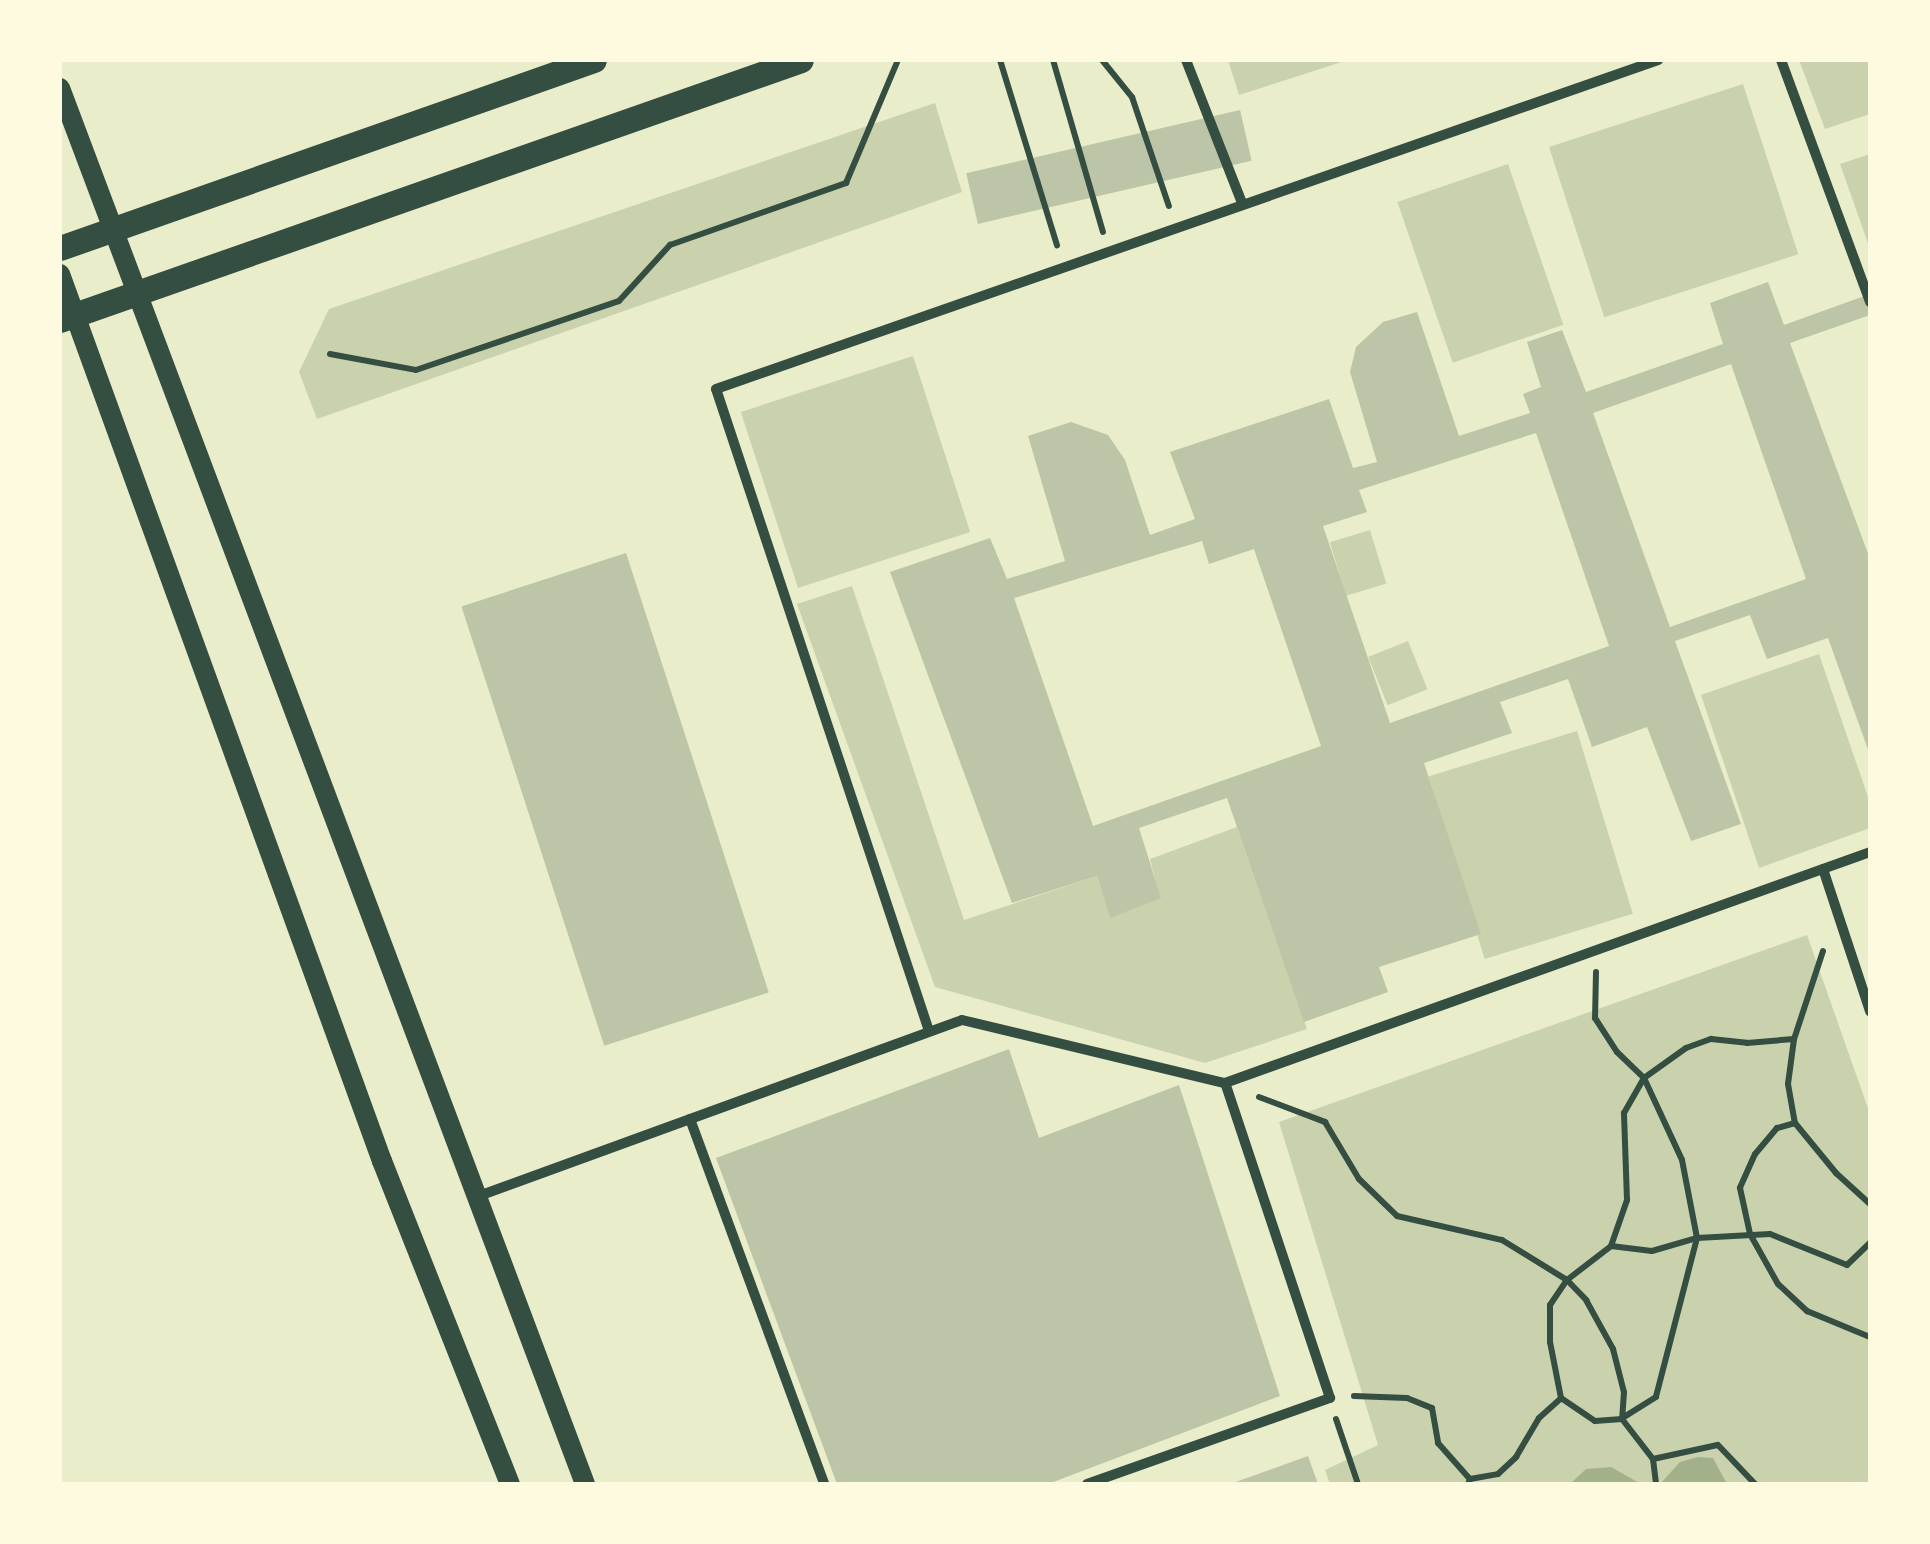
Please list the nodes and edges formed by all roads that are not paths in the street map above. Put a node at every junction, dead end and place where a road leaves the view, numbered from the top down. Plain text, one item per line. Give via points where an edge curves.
1 (594, 60) edge
2 (801, 60) edge
3 (1186, 60) edge
4 (1658, 60) edge
5 (1780, 60) edge
6 (60, 88) edge
7 (1242, 204) junction
8 (112, 229) junction
9 (60, 248) edge
10 (60, 274) edge
11 (136, 292) junction
12 (1870, 302) edge
13 (68, 318) edge
14 (1870, 852) edge
15 (1823, 869) junction
16 (1870, 1010) edge
17 (929, 1031) junction
18 (1225, 1084) junction
19 (690, 1119) junction
20 (476, 1198) junction
21 (510, 1484) edge
22 (585, 1484) edge
23 (824, 1484) edge
24 (1087, 1484) edge

1 - 8 main road
2 - 11 main road
3 - 7 street
4 - 7 street
5 - 12 street
6 - 8 main road
7 - 17 street via 716,389
8 - 9 main road
8 - 11 main road
10 - 13 main road
11 - 13 main road
11 - 20 main road
13 - 21 main road via 382,1161
14 - 15 street
15 - 16 street
15 - 18 street
17 - 18 street via 962,1020
17 - 19 street
18 - 24 street via 1329,1396
19 - 20 street
19 - 23 street
20 - 22 main road

